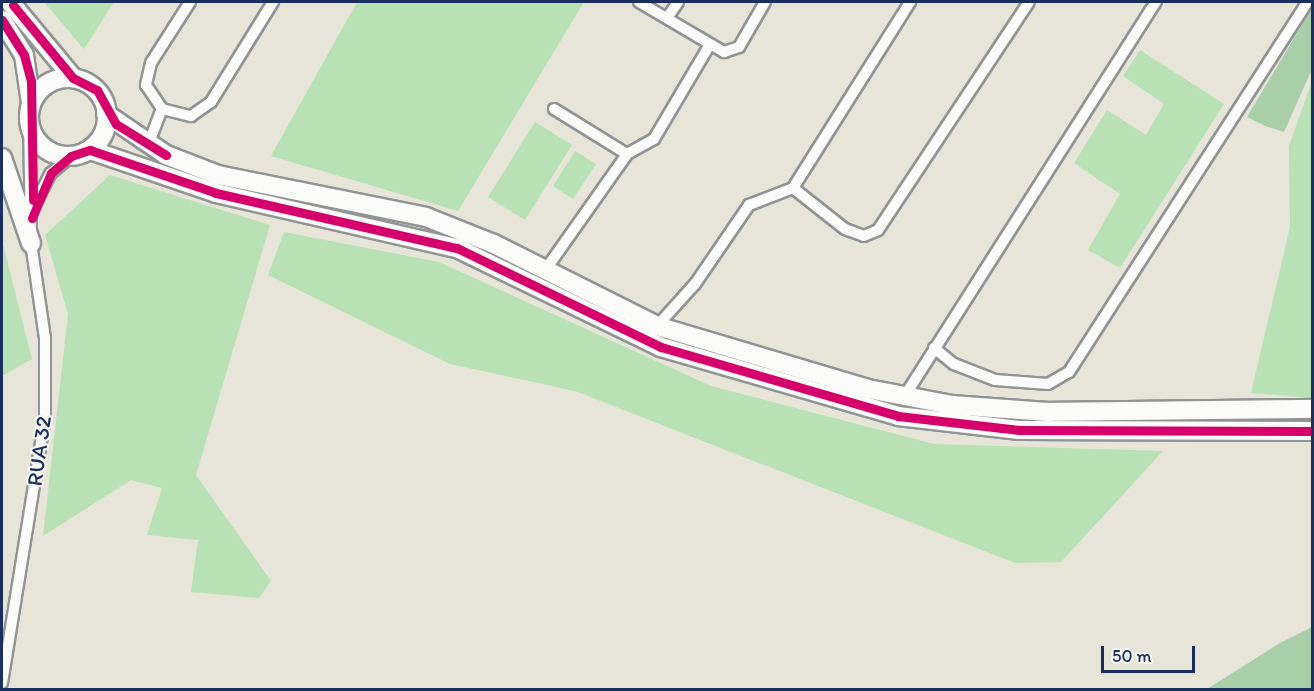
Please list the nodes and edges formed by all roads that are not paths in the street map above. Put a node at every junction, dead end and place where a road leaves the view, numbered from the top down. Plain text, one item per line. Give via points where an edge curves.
1 (10, 2) edge
2 (190, 2) edge
3 (273, 2) edge
4 (639, 2) edge
5 (678, 2) edge
6 (765, 2) edge
7 (910, 2) edge
8 (1029, 2) edge
9 (1156, 2) edge
10 (1307, 2) edge
11 (667, 18) junction
12 (2, 20) edge
13 (709, 46) junction
14 (73, 78) junction
15 (162, 109) junction
16 (554, 109) dead end
17 (30, 111) junction
18 (106, 114) junction
19 (148, 145) junction
20 (90, 150) junction
21 (627, 154) junction
22 (71, 156) junction
23 (2, 158) edge
24 (793, 188) junction
25 (32, 218) junction
26 (31, 243) junction
27 (546, 269) junction
28 (657, 326) junction
29 (934, 348) junction
30 (904, 397) junction
31 (1312, 410) edge
32 (1312, 431) edge
33 (2, 682) edge

1 - 14 main road
2 - 15 street via 146,76 149,93
3 - 15 street via 202,112 191,116
4 - 11 street
5 - 11 street
6 - 13 street via 739,47 724,52
7 - 24 street
8 - 24 street via 878,230 864,236 844,229
9 - 29 street
10 - 29 street via 1069,372 1048,384 994,380 954,364
11 - 13 street
12 - 17 main road via 26,61
13 - 21 street via 654,139
14 - 17 main road via 48,83
14 - 18 main road via 96,90
15 - 19 street
16 - 21 street
17 - 22 main road via 46,150
17 - 25 street, RUA 32
18 - 19 main road
18 - 20 main road via 104,132
19 - 27 main road via 218,175 426,217
20 - 22 main road
20 - 32 main road via 216,193 457,248 661,346 898,416 1019,430
21 - 27 street
22 - 25 street, RUA 32 via 39,190
23 - 26 main road
24 - 28 street via 749,205 695,284
25 - 26 street, RUA 32
26 - 33 street, RUA 32 via 45,338 45,417
27 - 28 main road
28 - 30 main road
29 - 30 street
30 - 31 main road via 1048,412

